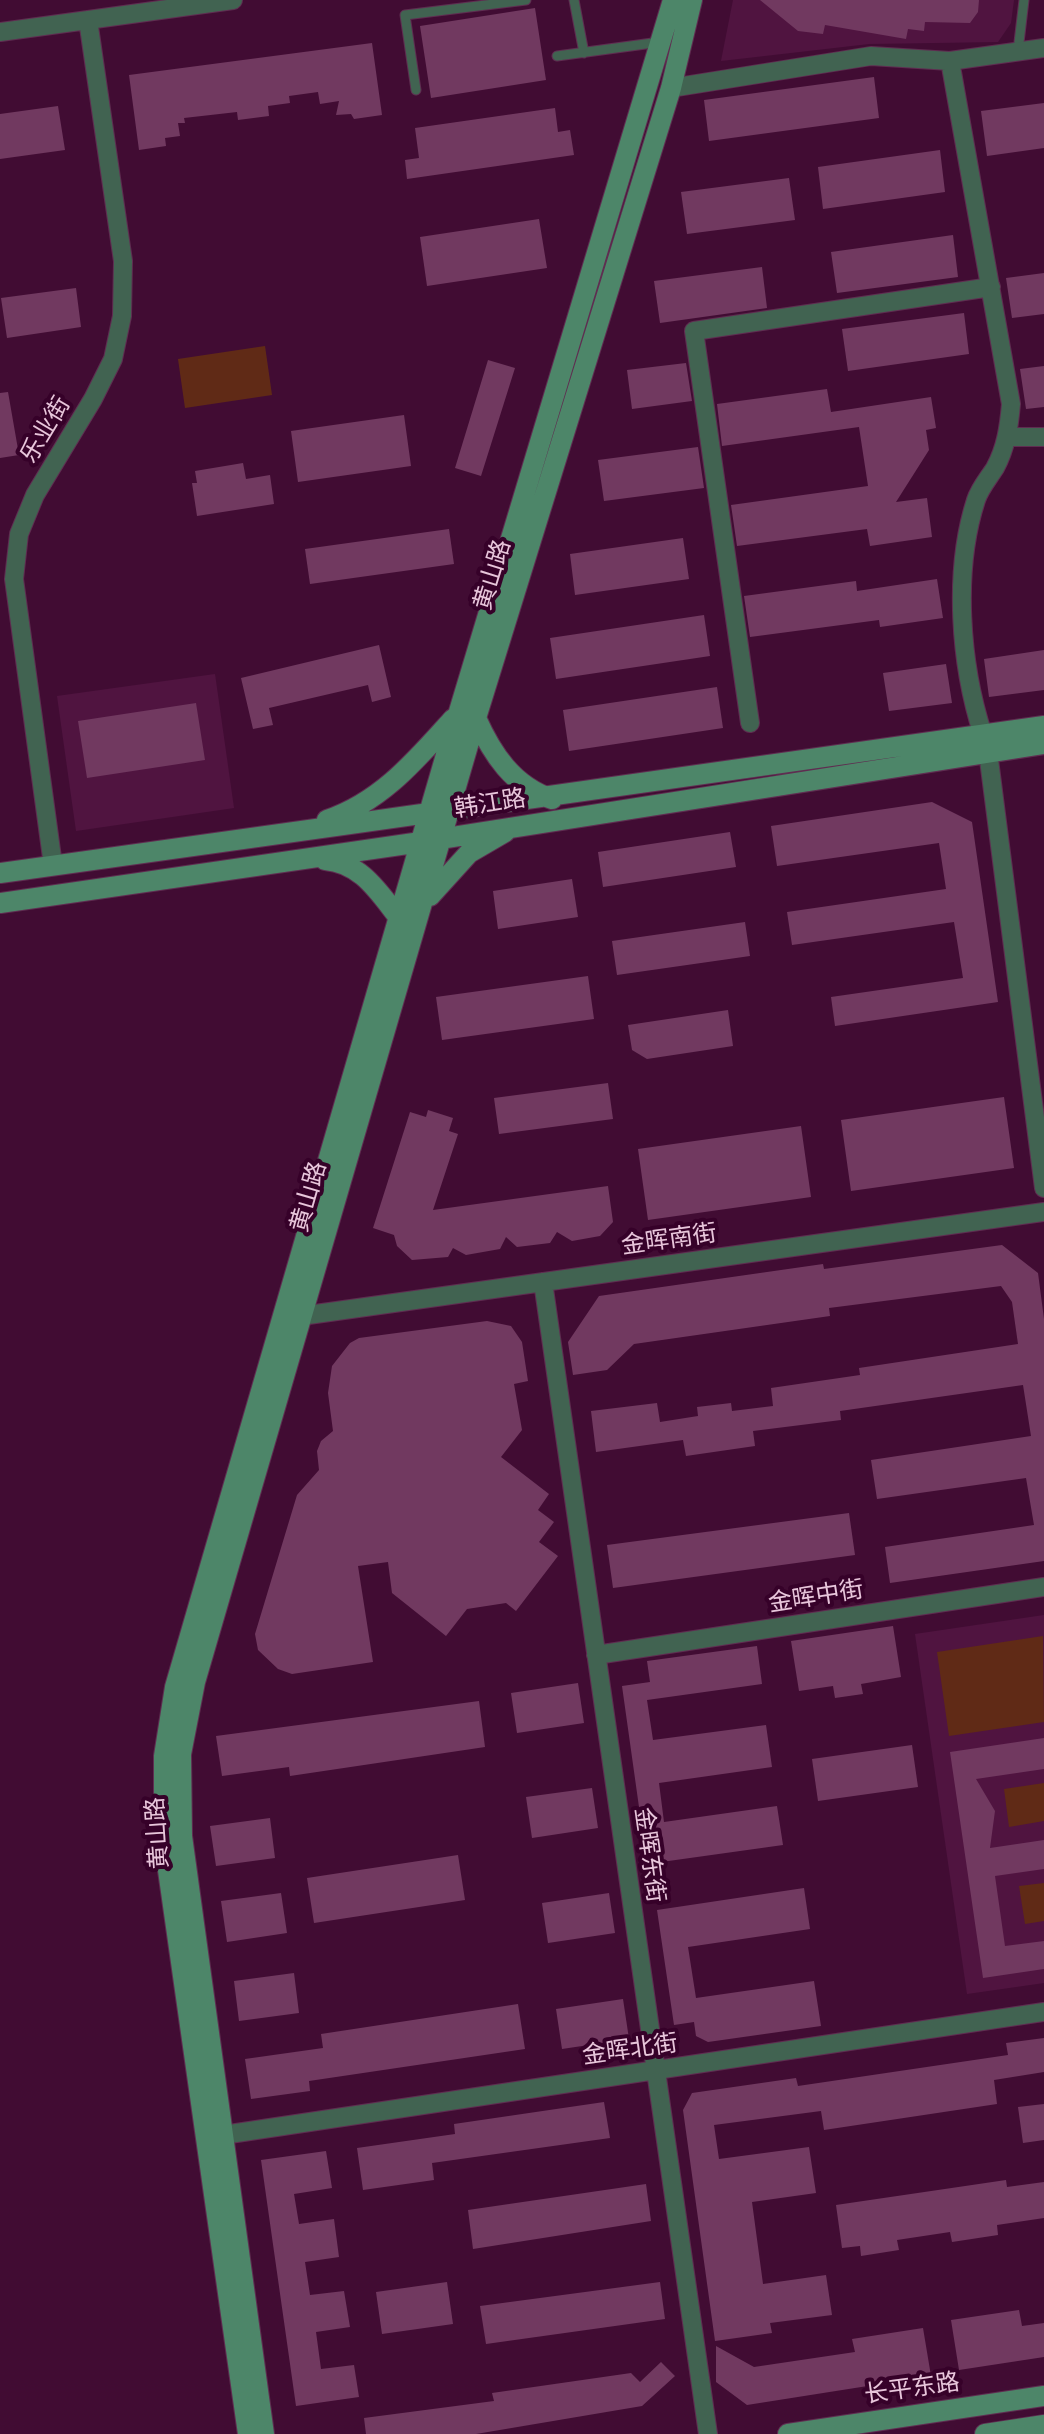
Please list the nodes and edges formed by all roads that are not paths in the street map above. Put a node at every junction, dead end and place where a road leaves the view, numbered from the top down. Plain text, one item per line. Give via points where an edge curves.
1 (233, 0) edge
2 (526, 0) edge
3 (574, 0) edge
4 (673, 0) edge
5 (692, 0) edge
6 (1024, 0) edge
7 (88, 20) junction
8 (0, 32) edge
9 (664, 42) junction
10 (1044, 48) edge
11 (1018, 51) junction
12 (584, 53) junction
13 (557, 56) dead end
14 (950, 61) junction
15 (671, 88) junction
16 (416, 90) dead end
17 (991, 287) junction
18 (1008, 437) junction
19 (1044, 437) edge
20 (467, 716) junction
21 (750, 723) dead end
22 (1044, 726) edge
23 (986, 743) junction
24 (1044, 744) edge
25 (552, 799) junction
26 (439, 812) junction
27 (515, 826) junction
28 (303, 828) junction
29 (441, 839) junction
30 (421, 842) junction
31 (305, 859) junction
32 (53, 865) junction
33 (0, 873) edge
34 (0, 903) edge
35 (410, 916) junction
36 (1044, 1188) edge
37 (1044, 1212) edge
38 (543, 1282) junction
39 (301, 1316) junction
40 (1044, 1587) edge
41 (596, 1655) junction
42 (1044, 2012) edge
43 (656, 2071) junction
44 (223, 2135) junction
45 (1044, 2396) edge
46 (1044, 2425) edge
47 (248, 2434) edge
48 (264, 2434) edge
49 (708, 2434) edge
50 (788, 2434) edge
51 (985, 2434) edge

1 - 7 street
2 - 16 lane via 405,15
3 - 12 lane
4 - 9 street, 黄山路
5 - 15 street, 黄山路
6 - 11 lane
7 - 8 street
7 - 32 street, 乐业街 via 123,261 122,316 113,359 35,495 19,534 14,579
9 - 12 lane
9 - 20 street, 黄山路
10 - 11 street
11 - 14 street
12 - 13 lane
14 - 15 street via 871,56
14 - 17 street
15 - 20 street, 黄山路
17 - 18 street via 1011,404
17 - 21 street via 694,331
18 - 19 street
18 - 23 street via 978,495 967,531 963,619 974,706
20 - 25 street via 510,773 534,793
20 - 26 street, 黄山路
20 - 28 street via 368,800
22 - 23 street, 韩江路
23 - 24 street, 韩江路
23 - 25 street, 韩江路
23 - 27 street, 韩江路
23 - 36 street
25 - 26 street, 韩江路
26 - 28 street, 韩江路
26 - 29 street, 黄山路
26 - 30 street, 黄山路
27 - 29 street, 韩江路
27 - 35 street via 469,853
28 - 32 street, 韩江路
29 - 30 street, 韩江路
29 - 35 street, 黄山路
30 - 31 street, 韩江路
30 - 35 street, 黄山路
31 - 34 street, 韩江路
31 - 35 street via 340,861 362,873
32 - 33 street, 韩江路
35 - 39 street, 黄山路
35 - 47 street, 黄山路 via 175,1687 164,1756 164,1842
37 - 38 street, 金晖南街
38 - 39 street, 金晖南街
38 - 41 street, 金晖东街
39 - 44 street, 黄山路 via 195,1682 181,1754 182,1836
40 - 41 street, 金晖中街
41 - 43 street, 金晖东街
42 - 43 street, 金晖北街
43 - 44 street, 金晖北街
43 - 49 street, 金晖东街
44 - 48 street, 黄山路
45 - 50 street, 长平东路
46 - 51 street

